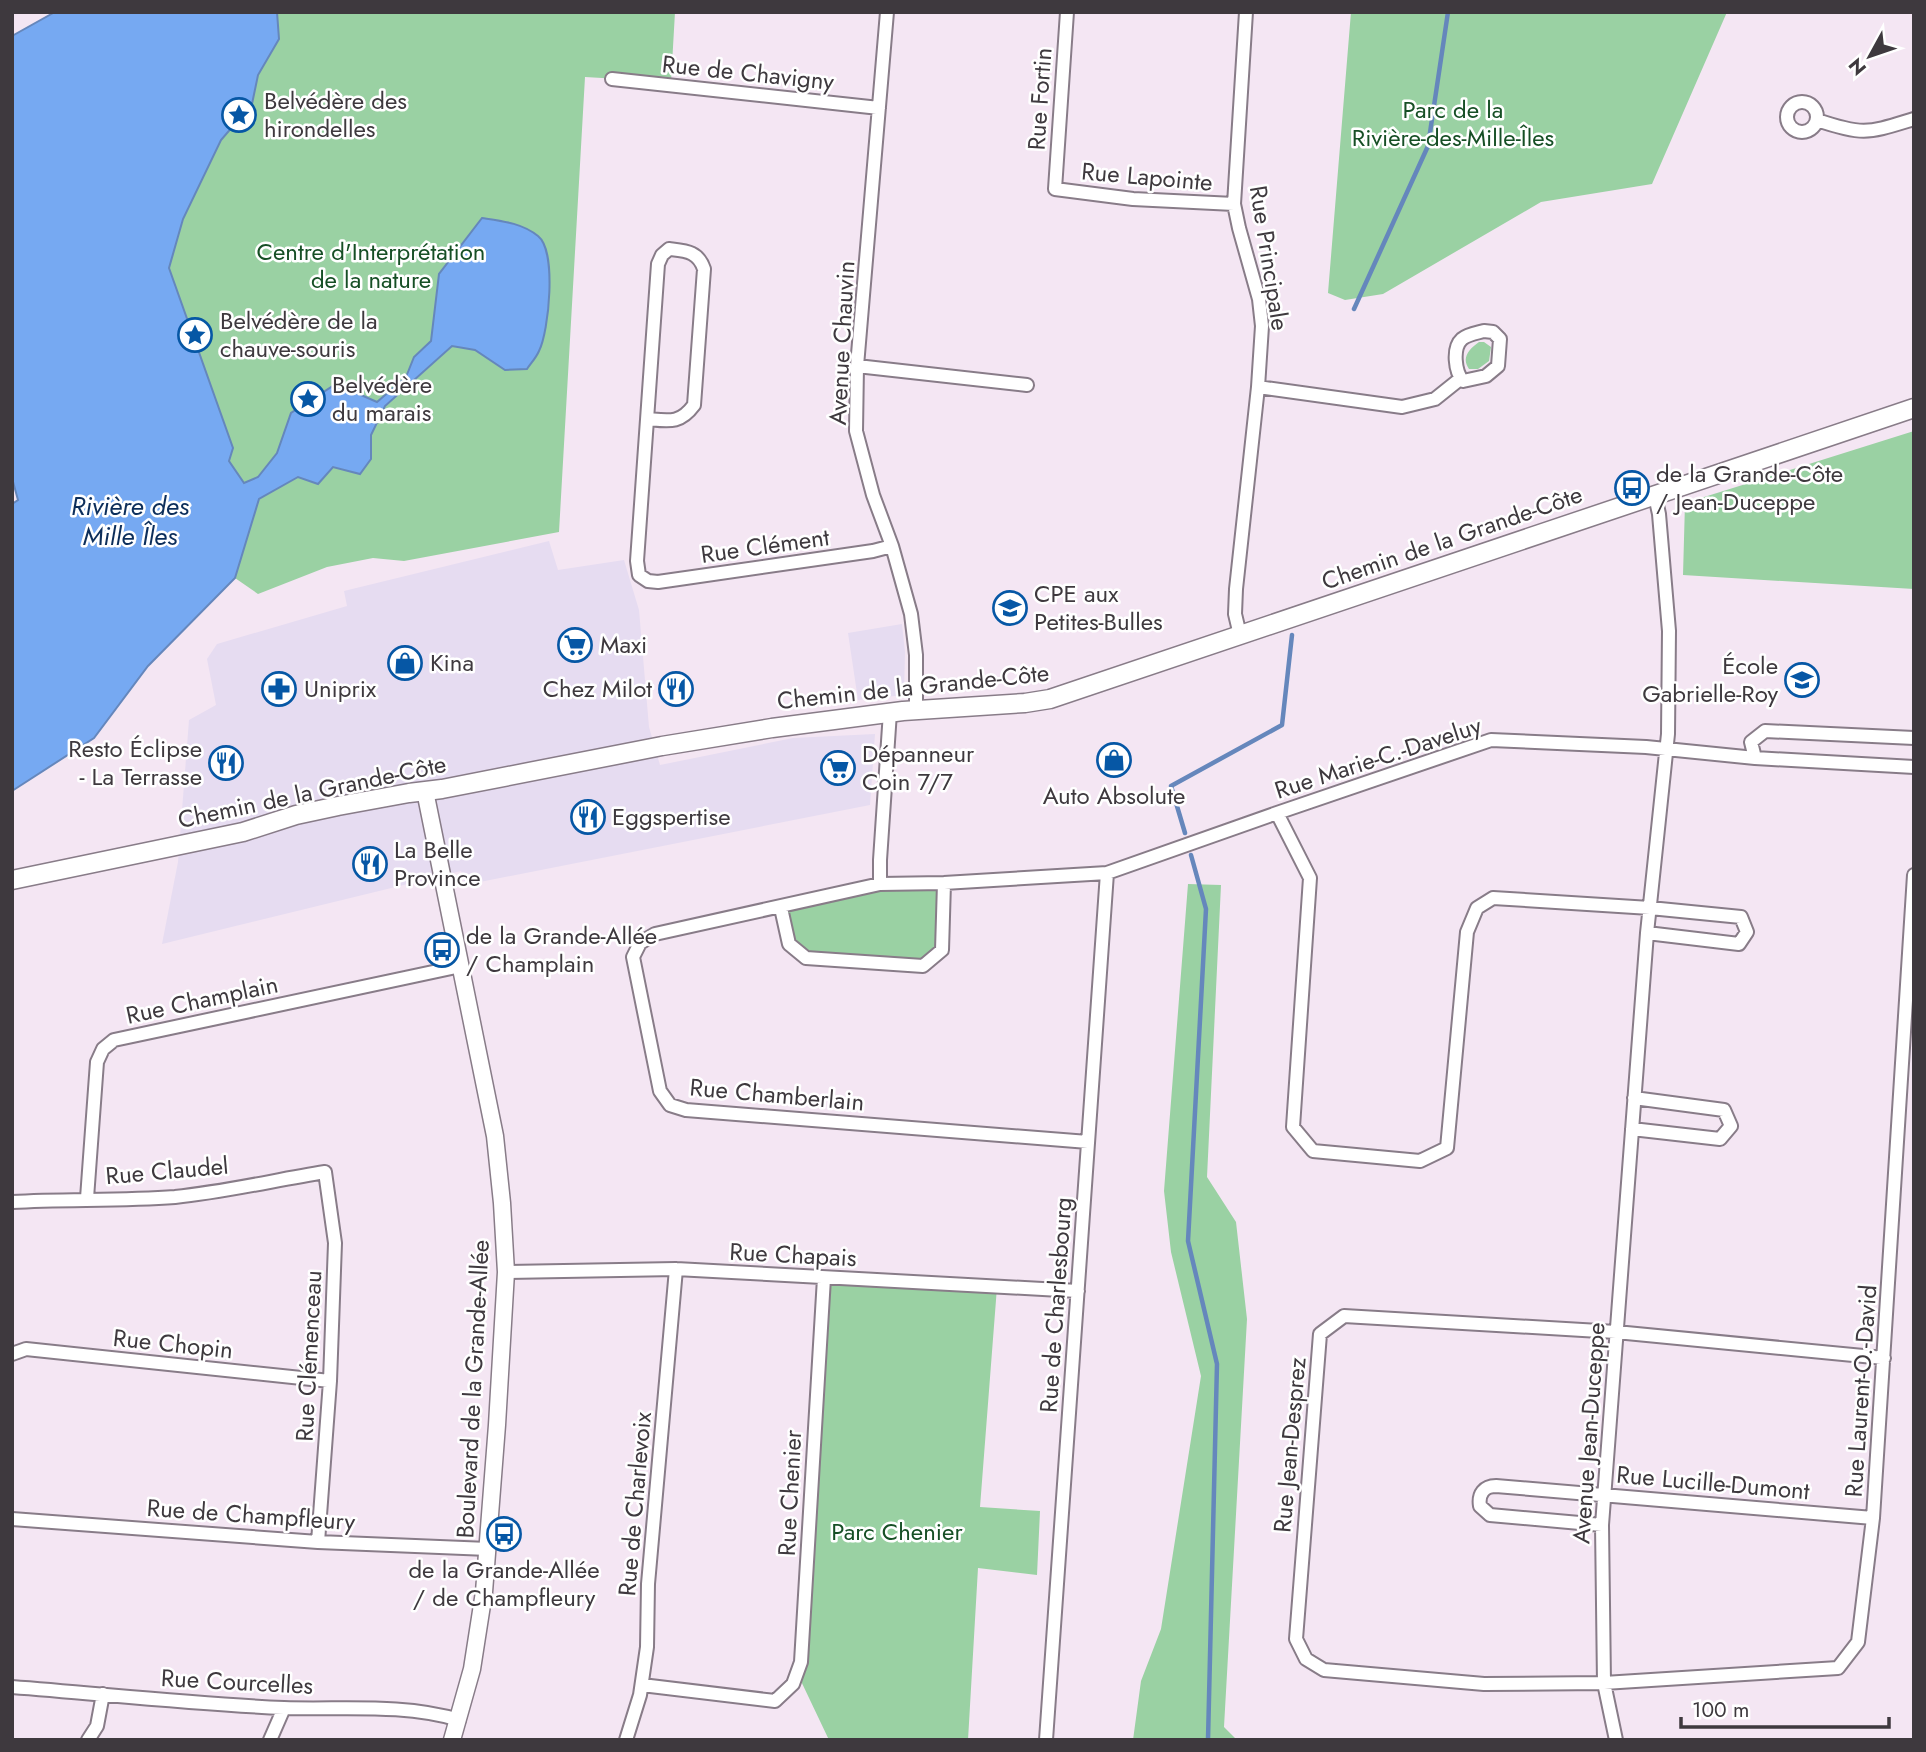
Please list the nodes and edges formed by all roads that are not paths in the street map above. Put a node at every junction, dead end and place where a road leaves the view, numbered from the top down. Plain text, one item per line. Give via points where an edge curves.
1 (887, 12) edge
2 (1067, 12) edge
3 (1247, 12) edge
4 (612, 79) dead end
5 (879, 108) junction
6 (1914, 119) edge
7 (1817, 120) dead end
8 (1055, 188) joint
9 (1234, 204) junction
10 (857, 366) junction
11 (1460, 379) junction
12 (1027, 385) dead end
13 (1258, 387) junction
14 (1914, 408) edge
15 (648, 419) junction
16 (1655, 496) junction
17 (892, 546) junction
18 (1240, 635) junction
19 (916, 709) junction
20 (890, 712) junction
21 (1914, 738) edge
22 (1667, 749) junction
23 (1755, 758) junction
24 (1914, 767) edge
25 (425, 791) junction
26 (1276, 813) junction
27 (1107, 873) junction
28 (1914, 875) edge
29 (12, 880) edge
30 (944, 883) junction
31 (880, 884) junction
32 (781, 908) junction
33 (1650, 908) junction
34 (1647, 933) junction
35 (461, 966) junction
36 (1634, 1098) junction
37 (1632, 1129) junction
38 (1088, 1142) junction
39 (325, 1172) joint
40 (87, 1198) junction
41 (12, 1202) edge
42 (676, 1269) junction
43 (506, 1272) junction
44 (824, 1278) junction
45 (1078, 1291) junction
46 (1616, 1332) junction
47 (12, 1354) edge
48 (1884, 1358) junction
49 (330, 1381) junction
50 (1603, 1495) junction
51 (1873, 1518) junction
52 (12, 1519) edge
53 (1602, 1525) junction
54 (318, 1542) junction
55 (488, 1549) junction
56 (1604, 1683) junction
57 (642, 1685) junction
58 (12, 1687) edge
59 (103, 1694) junction
60 (284, 1708) junction
61 (459, 1720) junction
62 (88, 1740) edge
63 (270, 1740) edge
64 (452, 1740) edge
65 (626, 1740) edge
66 (1046, 1740) edge
67 (1616, 1740) edge

1 - 5 street, Avenue Chauvin
2 - 8 street, Rue Fortin
3 - 9 street, Rue Principale
4 - 5 street, Rue de Chavigny
5 - 10 street, Avenue Chauvin
6 - 7 street via 1863,132
8 - 9 street, Rue Lapointe via 1133,199
9 - 13 street, Rue Principale via 1262,317
10 - 12 street
10 - 17 street, Avenue Chauvin via 856,431
11 - 11 street via 1474,380 1496,370 1501,345 1496,334 1484,331 1460,341 1456,367
11 - 13 street via 1435,399 1402,407
13 - 18 street, Rue Principale via 1236,589
14 - 16 main road, Chemin de la Grande-Côte
15 - 15 street via 658,264 669,249 691,252 704,269 694,405 672,421
15 - 17 street, Rue Clément via 637,564 643,579 658,582
16 - 18 main road, Chemin de la Grande-Côte
16 - 22 street, Avenue Jean-Duceppe via 1670,641
17 - 19 street, Avenue Chauvin via 914,632
18 - 19 main road, Chemin de la Grande-Côte via 1050,699
19 - 20 main road, Chemin de la Grande-Côte
20 - 25 main road, Chemin de la Grande-Côte via 698,740
20 - 31 street
21 - 23 street via 1765,732 1751,742
22 - 23 street, Rue Marie-C.-Daveluy
22 - 26 street, Rue Marie-C.-Daveluy via 1491,740
22 - 33 street, Avenue Jean-Duceppe
23 - 24 street, Rue Marie-C.-Daveluy
25 - 29 main road, Chemin de la Grande-Côte via 338,806 243,832
25 - 35 street, Boulevard de la Grande-Allée
26 - 27 street, Rue Marie-C.-Daveluy
26 - 33 street via 1310,878 1293,1127 1313,1151 1420,1161 1447,1148 1467,932 1477,908 1493,898
27 - 30 street, Rue Chamberlain
27 - 38 street, Rue de Charlesbourg
28 - 48 street, Rue Laurent-O.-David
30 - 31 street, Rue Chamberlain
30 - 32 street via 942,950 923,965 806,958 789,944
31 - 32 street, Rue Chamberlain
32 - 38 street, Rue Chamberlain via 654,934 640,943 633,957 660,1091 670,1105 686,1110
33 - 34 street, Avenue Jean-Duceppe
33 - 34 street via 1741,917 1747,932 1739,944
34 - 36 street, Avenue Jean-Duceppe
35 - 40 street, Rue Champlain via 114,1040 97,1062
35 - 43 street, Boulevard de la Grande-Allée via 495,1136
36 - 37 street, Avenue Jean-Duceppe
36 - 37 street via 1724,1110 1731,1126 1720,1139
37 - 46 street, Avenue Jean-Duceppe
38 - 45 street, Rue de Charlesbourg
39 - 40 street, Rue Claudel via 179,1196
39 - 49 street, Rue Clémenceau via 335,1243
40 - 41 street, Rue Claudel
42 - 43 street, Rue Chapais
42 - 44 street, Rue Chapais
42 - 57 street, Rue de Charlevoix
43 - 55 street, Boulevard de la Grande-Allée
44 - 45 street, Rue Chapais
44 - 57 street, Rue Chenier via 801,1662 793,1684 775,1700
45 - 66 street, Rue de Charlesbourg
46 - 48 street, Rue Jean-Desprez
46 - 50 street, Avenue Jean-Duceppe
46 - 56 street, Rue Jean-Desprez via 1344,1316 1320,1334 1296,1639 1306,1658 1324,1670 1484,1684
47 - 49 street, Rue Chopin via 26,1349
48 - 51 street, Rue Laurent-O.-David
49 - 54 street, Rue Clémenceau
50 - 51 street, Rue Lucille-Dumont
50 - 53 street, Avenue Jean-Duceppe
50 - 53 street, Rue Lucille-Dumont via 1493,1486 1483,1491 1479,1502 1493,1516
51 - 56 street, Rue Laurent-O.-David via 1858,1642 1838,1668
52 - 54 street, Rue de Champfleury
53 - 56 street, Avenue Jean-Duceppe
54 - 55 street, Rue de Champfleury
55 - 61 street, Boulevard de la Grande-Allée via 477,1641
56 - 67 street, Avenue Jean-Duceppe
57 - 65 street, Rue de Charlevoix
58 - 59 street, Rue Courcelles
59 - 60 street, Rue Courcelles
59 - 62 street via 97,1726
60 - 61 street, Rue Courcelles via 362,1708
60 - 63 street
61 - 64 street, Boulevard de la Grande-Allée

